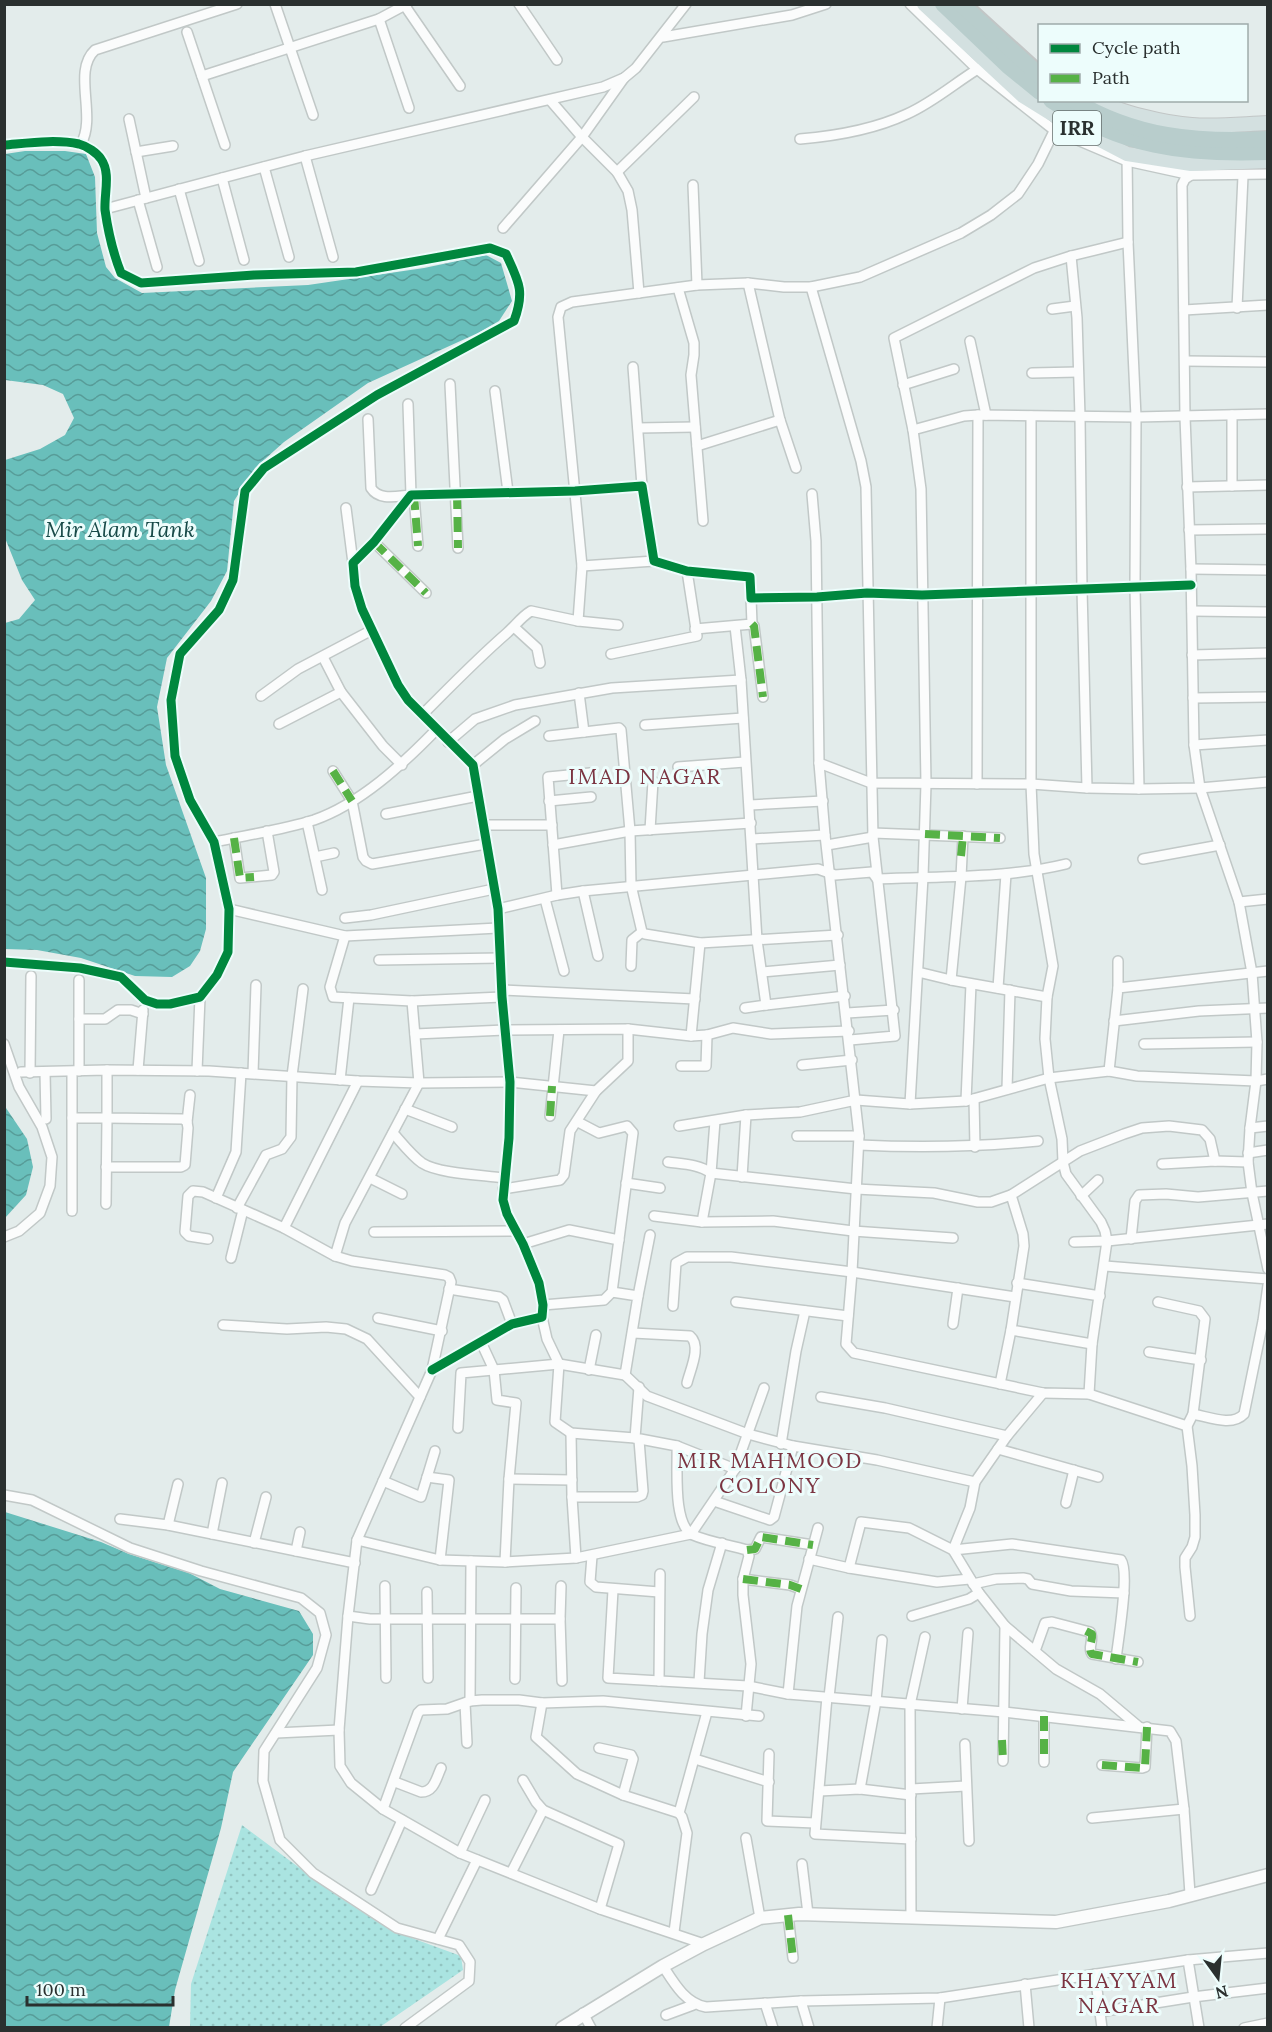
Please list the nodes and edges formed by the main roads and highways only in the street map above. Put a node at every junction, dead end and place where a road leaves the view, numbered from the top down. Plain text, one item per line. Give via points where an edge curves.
1 (924, 4) edge
2 (943, 4) edge
3 (961, 4) edge
4 (974, 4) edge
5 (1038, 64) edge
6 (1038, 74) edge
7 (1038, 90) edge
8 (1054, 102) edge
9 (1077, 102) edge
10 (1101, 102) edge
11 (1268, 123) edge
12 (1268, 139) edge
13 (1268, 152) edge
14 (1268, 161) edge
15 (1268, 1875) edge
16 (562, 2028) edge

1 - 14 main road, IRR via 982,66 1057,125 1127,157 1191,164
2 - 7 highway
3 - 6 highway
4 - 5 main road
8 - 13 highway via 1105,130 1154,146 1210,152
9 - 12 highway via 1109,120 1156,134 1211,141
10 - 11 main road, IRR via 1133,114 1191,125
15 - 16 main road via 1169,1901 1056,1922 808,1914 760,1918 663,1966

